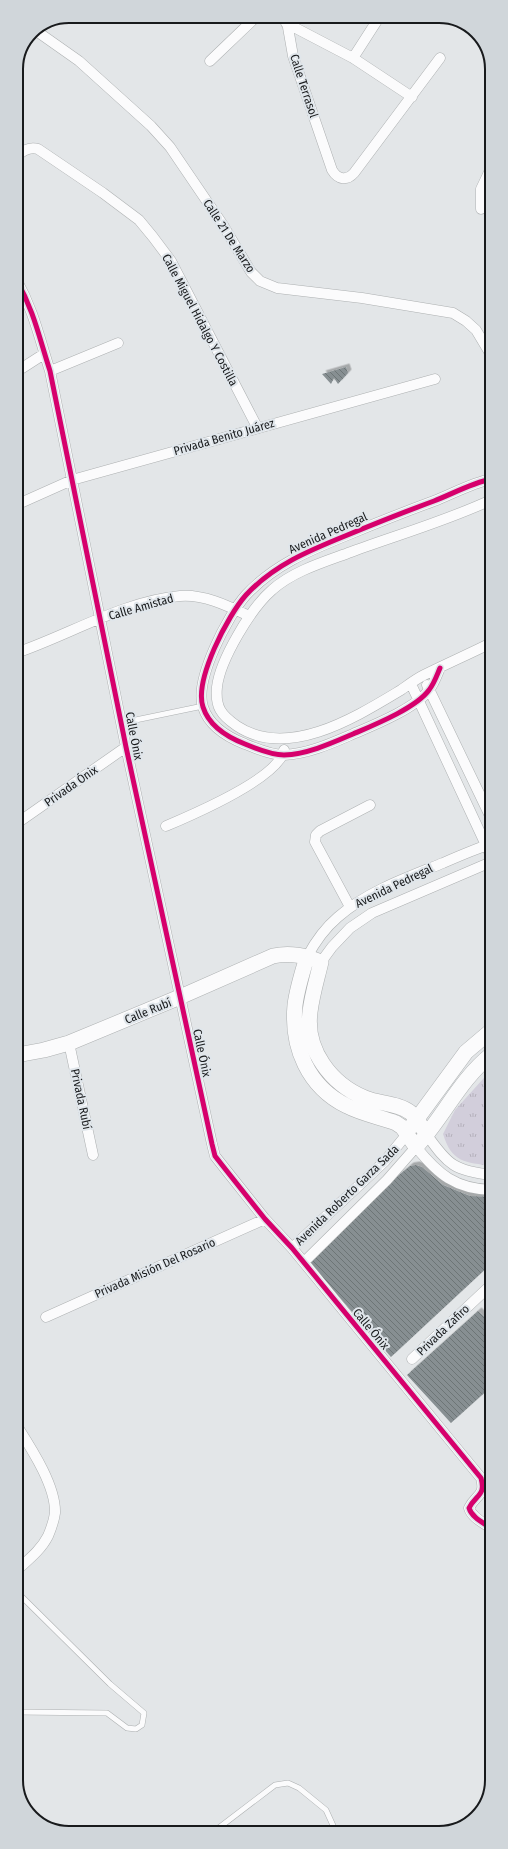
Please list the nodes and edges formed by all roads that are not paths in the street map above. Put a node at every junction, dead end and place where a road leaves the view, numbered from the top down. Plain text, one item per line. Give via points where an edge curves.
1 (250, 23) edge
2 (287, 23) edge
3 (291, 23) edge
4 (376, 23) edge
5 (41, 34) edge
6 (353, 58) junction
7 (440, 58) dead end
8 (210, 61) dead end
9 (412, 97) junction
10 (23, 152) edge
11 (485, 181) edge
12 (481, 209) dead end
13 (23, 291) edge
14 (118, 343) dead end
15 (485, 345) edge
16 (44, 354) junction
17 (23, 368) edge
18 (50, 372) junction
19 (435, 379) dead end
20 (257, 428) junction
21 (72, 480) junction
22 (485, 481) edge
23 (23, 502) edge
24 (485, 502) edge
25 (235, 609) junction
26 (249, 616) junction
27 (100, 618) junction
28 (485, 646) edge
29 (23, 650) edge
30 (440, 668) junction
31 (422, 676) junction
32 (411, 684) junction
33 (430, 690) junction
34 (419, 699) junction
35 (203, 706) junction
36 (121, 723) junction
37 (286, 740) junction
38 (126, 747) junction
39 (283, 755) junction
40 (370, 805) dead end
41 (485, 805) edge
42 (23, 819) edge
43 (166, 826) dead end
44 (485, 836) edge
45 (485, 846) edge
46 (485, 865) edge
47 (350, 907) junction
48 (307, 957) junction
49 (321, 962) junction
50 (180, 997) junction
51 (485, 1036) edge
52 (69, 1043) junction
53 (23, 1053) edge
54 (485, 1061) edge
55 (416, 1118) junction
56 (407, 1134) junction
57 (427, 1135) junction
58 (416, 1147) junction
59 (93, 1155) dead end
60 (485, 1174) edge
61 (485, 1189) edge
62 (265, 1218) junction
63 (292, 1248) junction
64 (304, 1262) junction
65 (485, 1291) edge
66 (46, 1317) dead end
67 (412, 1359) dead end
68 (23, 1436) edge
69 (485, 1524) edge
70 (23, 1564) edge
71 (23, 1598) edge
72 (23, 1712) edge
73 (220, 1826) edge
74 (333, 1826) edge

1 - 8 street
2 - 9 street, Calle Terrasol via 296,63 332,170 338,177 350,177
3 - 6 street, Calle Terrasol
4 - 6 street
5 - 15 street, Calle 21 De Marzo via 79,61 151,126 170,147 223,225 250,272 260,280 277,288 362,298 452,313 476,330
6 - 9 street, Calle Terrasol
7 - 9 street, Calle Terrasol
10 - 20 street, Calle Miguel Hidalgo Y Costilla via 27,149 38,149 103,192 139,220 171,261
11 - 12 street via 481,189
13 - 16 street, Calle Ónix via 36,320
14 - 18 street
16 - 17 street
16 - 18 street, Calle Ónix
18 - 21 street, Calle Ónix
19 - 20 street, Privada Benito Juárez
20 - 21 street, Privada Benito Juárez
21 - 23 street, Privada Benito Juárez
21 - 27 street, Calle Ónix
22 - 25 street, Avenida Pedregal via 297,556 258,584
24 - 26 street, Avenida Pedregal via 300,572 272,590
25 - 26 street, Calle Amistad
25 - 27 street, Calle Amistad via 206,599 181,596 145,603
25 - 35 street, Avenida Pedregal via 209,663 202,693
26 - 37 street, Avenida Pedregal via 225,663 218,683 217,704 225,717 241,729 263,737
27 - 29 street, Calle Amistad
27 - 36 street, Calle Ónix
28 - 30 street, Avenida Pedregal
30 - 31 street, Avenida Pedregal
30 - 33 street
31 - 32 street, Avenida Pedregal
31 - 33 street
32 - 34 street
32 - 37 street, Avenida Pedregal via 345,720 301,738
33 - 34 street
33 - 41 street
34 - 39 street via 378,722 325,745
34 - 44 street
35 - 36 lane
35 - 39 street via 210,721 225,734 257,749
36 - 38 street, Calle Ónix
37 - 39 street
38 - 42 street, Privada Ónix
38 - 50 street, Calle Ónix
39 - 43 street via 266,772 234,794
40 - 47 street via 316,835 315,842
45 - 47 street, Avenida Pedregal via 420,872
46 - 49 street, Avenida Pedregal via 372,913 350,928 332,946
47 - 48 street, Avenida Pedregal via 325,930
48 - 49 street, Calle Rubí
48 - 50 street, Calle Rubí via 284,954 273,956
48 - 56 street, Avenida Pedregal via 295,1003 294,1021 298,1049 308,1071 326,1092 339,1102 396,1123
49 - 55 street, Avenida Pedregal via 310,1014 311,1038 317,1055 328,1071 348,1088 366,1098 404,1109
50 - 52 street, Calle Rubí
50 - 62 street, Calle Ónix via 215,1156
51 - 55 street, Avenida Roberto Garza Sada via 466,1052
52 - 53 street, Calle Rubí
52 - 59 street, Privada Rubí
54 - 57 street, Avenida Roberto Garza Sada via 468,1077
55 - 56 street, Avenida Roberto Garza Sada
55 - 57 street, Avenida Pedregal
56 - 58 street, Avenida Pedregal
56 - 63 street, Avenida Roberto Garza Sada via 385,1161
57 - 58 street, Avenida Roberto Garza Sada
57 - 60 street, Avenida Pedregal via 444,1158 454,1166
58 - 61 street, Avenida Pedregal via 445,1178 466,1187
58 - 64 street, Avenida Roberto Garza Sada via 387,1180
62 - 63 street, Calle Ónix
62 - 66 street, Privada Misión Del Rosario
63 - 64 street, Calle Ónix
64 - 69 street, Calle Ónix via 481,1478 481,1495 469,1508 470,1512
65 - 67 street, Privada Zafiro
68 - 70 street via 48,1483 55,1513 47,1537 40,1548
71 - 72 lane via 110,1684 144,1712 142,1725 136,1730 127,1728 107,1713
73 - 74 lane via 275,1785 288,1782 326,1810

